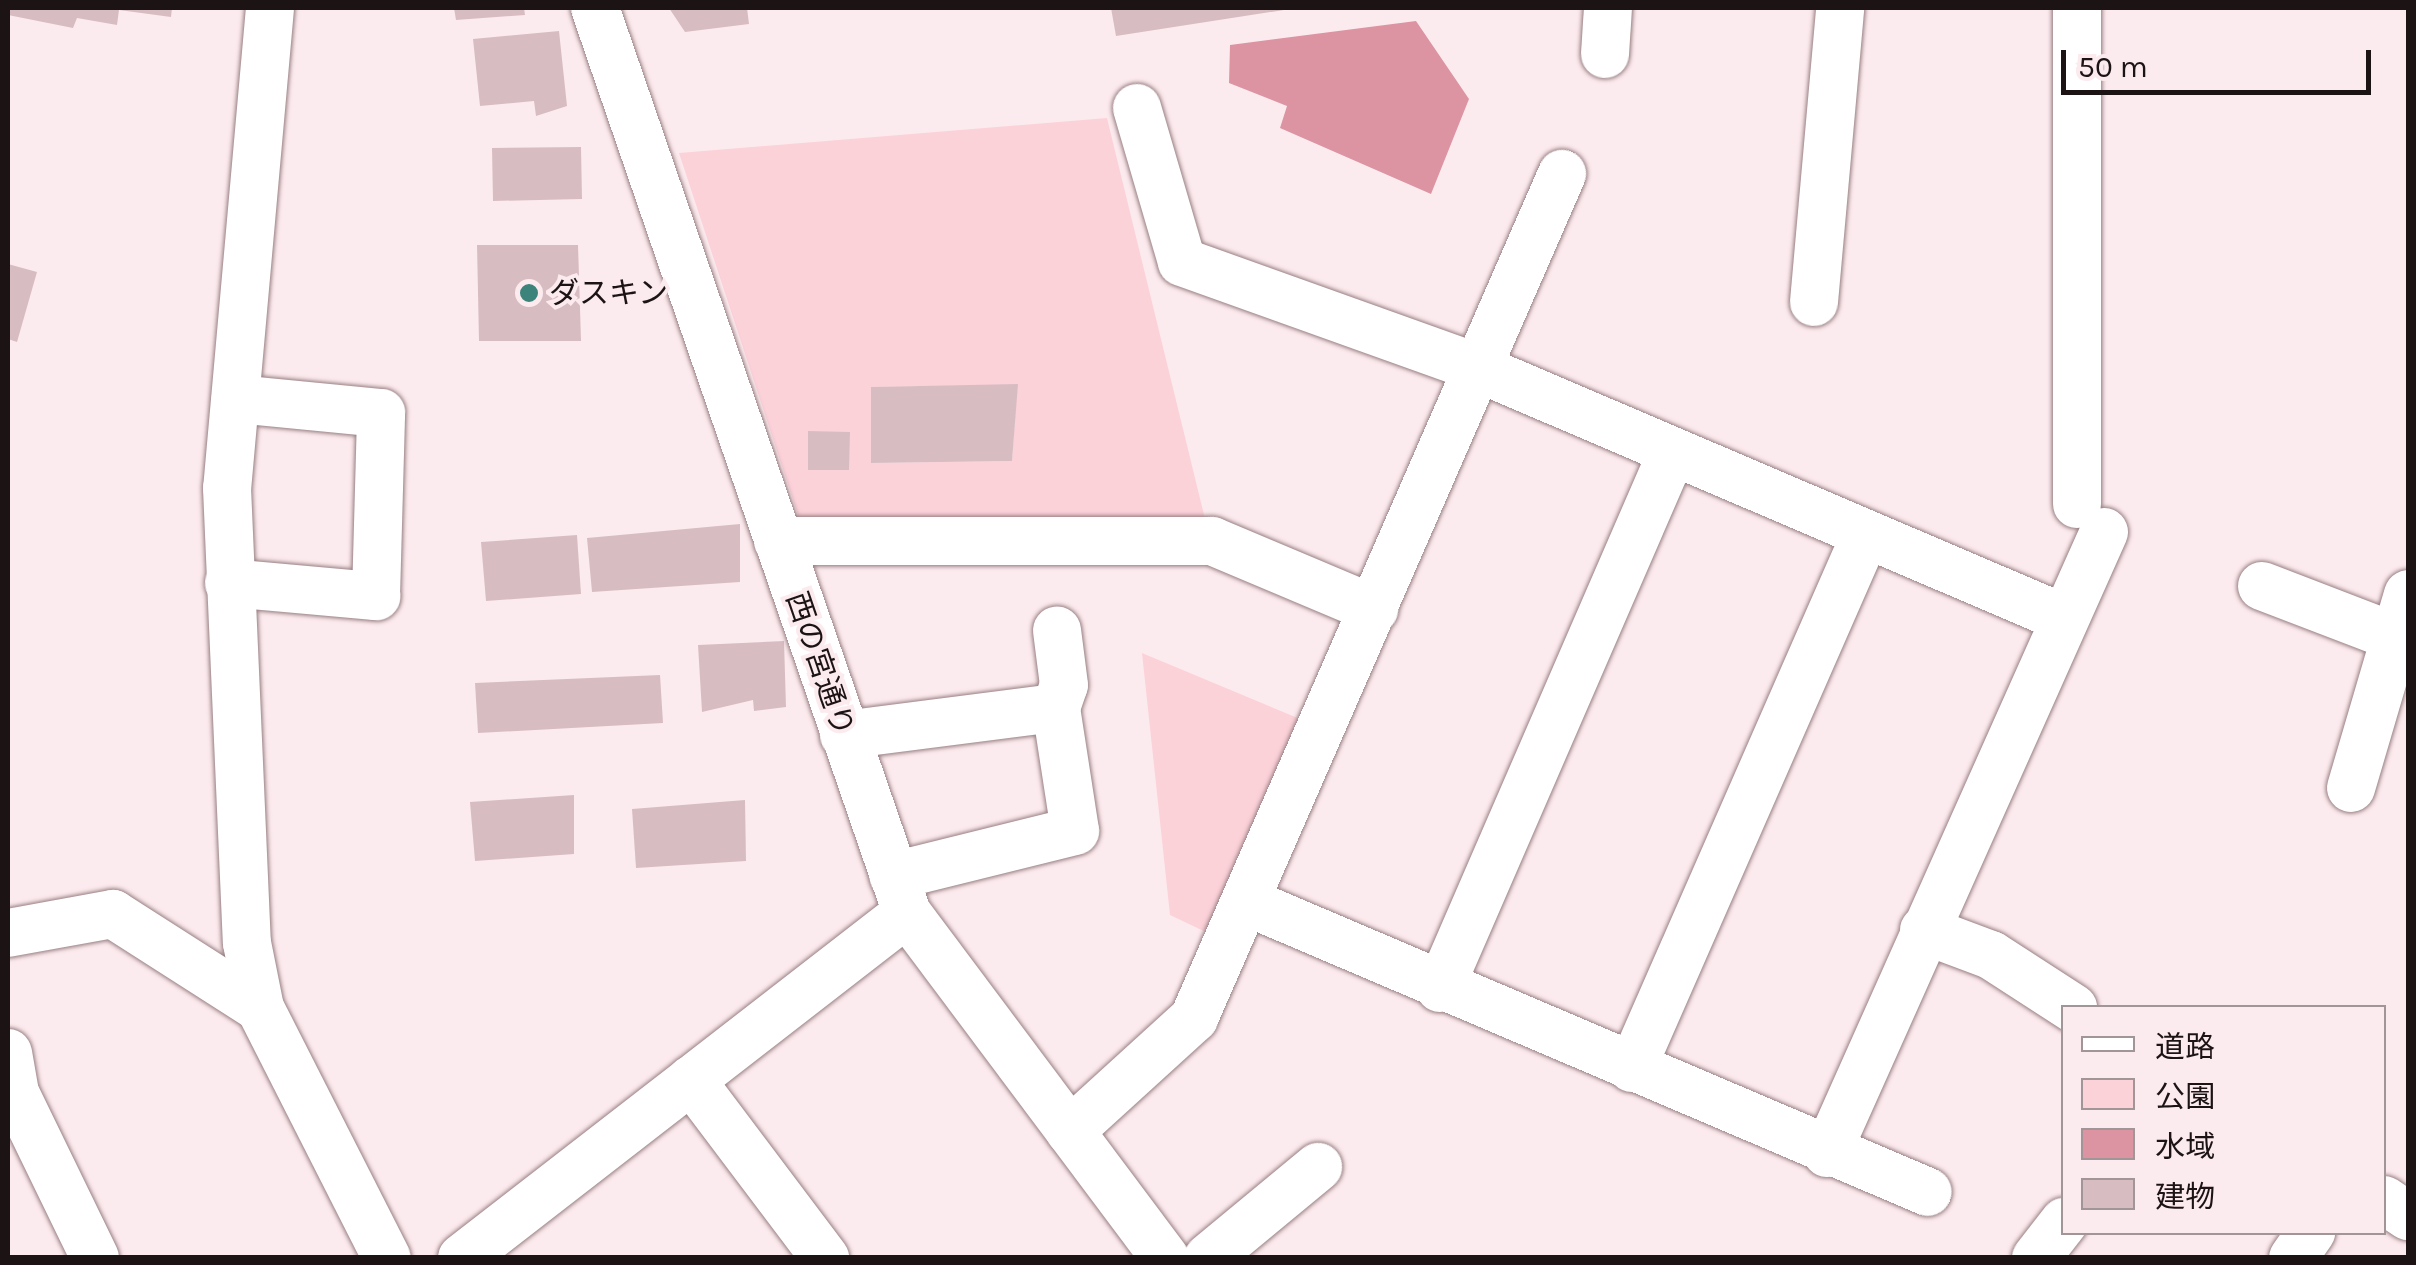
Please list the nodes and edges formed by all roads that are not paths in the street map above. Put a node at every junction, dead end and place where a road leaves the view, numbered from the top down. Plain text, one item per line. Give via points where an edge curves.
1 (270, 8) edge
2 (595, 8) edge
3 (1608, 8) edge
4 (1840, 8) edge
5 (2077, 8) edge
6 (1605, 54) dead end
7 (1138, 108) dead end
8 (1562, 174) dead end
9 (1814, 302) dead end
10 (1478, 368) junction
11 (236, 399) junction
12 (1672, 453) junction
13 (1864, 536) junction
14 (778, 542) junction
15 (229, 583) junction
16 (2262, 586) dead end
17 (1374, 609) junction
18 (2061, 617) junction
19 (2404, 624) edge
20 (1058, 630) dead end
21 (1056, 708) junction
22 (844, 735) junction
23 (2351, 788) dead end
24 (900, 894) junction
25 (1246, 900) junction
26 (1924, 930) junction
27 (8, 933) edge
28 (1440, 988) junction
29 (2068, 1005) edge
30 (260, 1008) junction
31 (8, 1053) edge
32 (1632, 1068) junction
33 (691, 1080) junction
34 (1070, 1131) junction
35 (1827, 1153) junction
36 (1317, 1165) dead end
37 (1928, 1192) dead end
38 (2386, 1201) edge
39 (2408, 1216) edge
40 (2061, 1226) edge
41 (2310, 1235) edge
42 (95, 1258) edge
43 (387, 1258) edge
44 (462, 1258) edge
45 (825, 1258) edge
46 (1165, 1258) edge
47 (1208, 1258) edge
48 (2036, 1258) edge
49 (2293, 1258) edge

1 - 11 street
2 - 14 street, 西の宮通り
3 - 6 street
4 - 9 street
5 - 18 street via 2090,518
7 - 10 street via 1182,262
8 - 10 street
10 - 12 street
10 - 17 street
11 - 15 street
11 - 15 street via 381,413 376,596
12 - 13 street
12 - 28 street
13 - 18 street
13 - 32 street
14 - 17 street via 1212,541
14 - 22 street, 西の宮通り
15 - 30 street via 236,827
16 - 19 street
17 - 25 street
18 - 26 street
19 - 23 street
20 - 21 street via 1064,685
21 - 22 street
21 - 24 street via 1075,831
22 - 24 street, 西の宮通り
24 - 33 street
24 - 34 street, 西の宮通り
25 - 28 street
25 - 34 street via 1194,1018
26 - 29 street via 1991,955
26 - 35 street
27 - 30 street via 114,914
28 - 32 street
30 - 43 street
31 - 42 street via 15,1093
32 - 35 street
33 - 44 street
33 - 45 street
34 - 46 street, 西の宮通り
35 - 37 street
36 - 47 street
38 - 39 street
40 - 48 street
41 - 49 street

